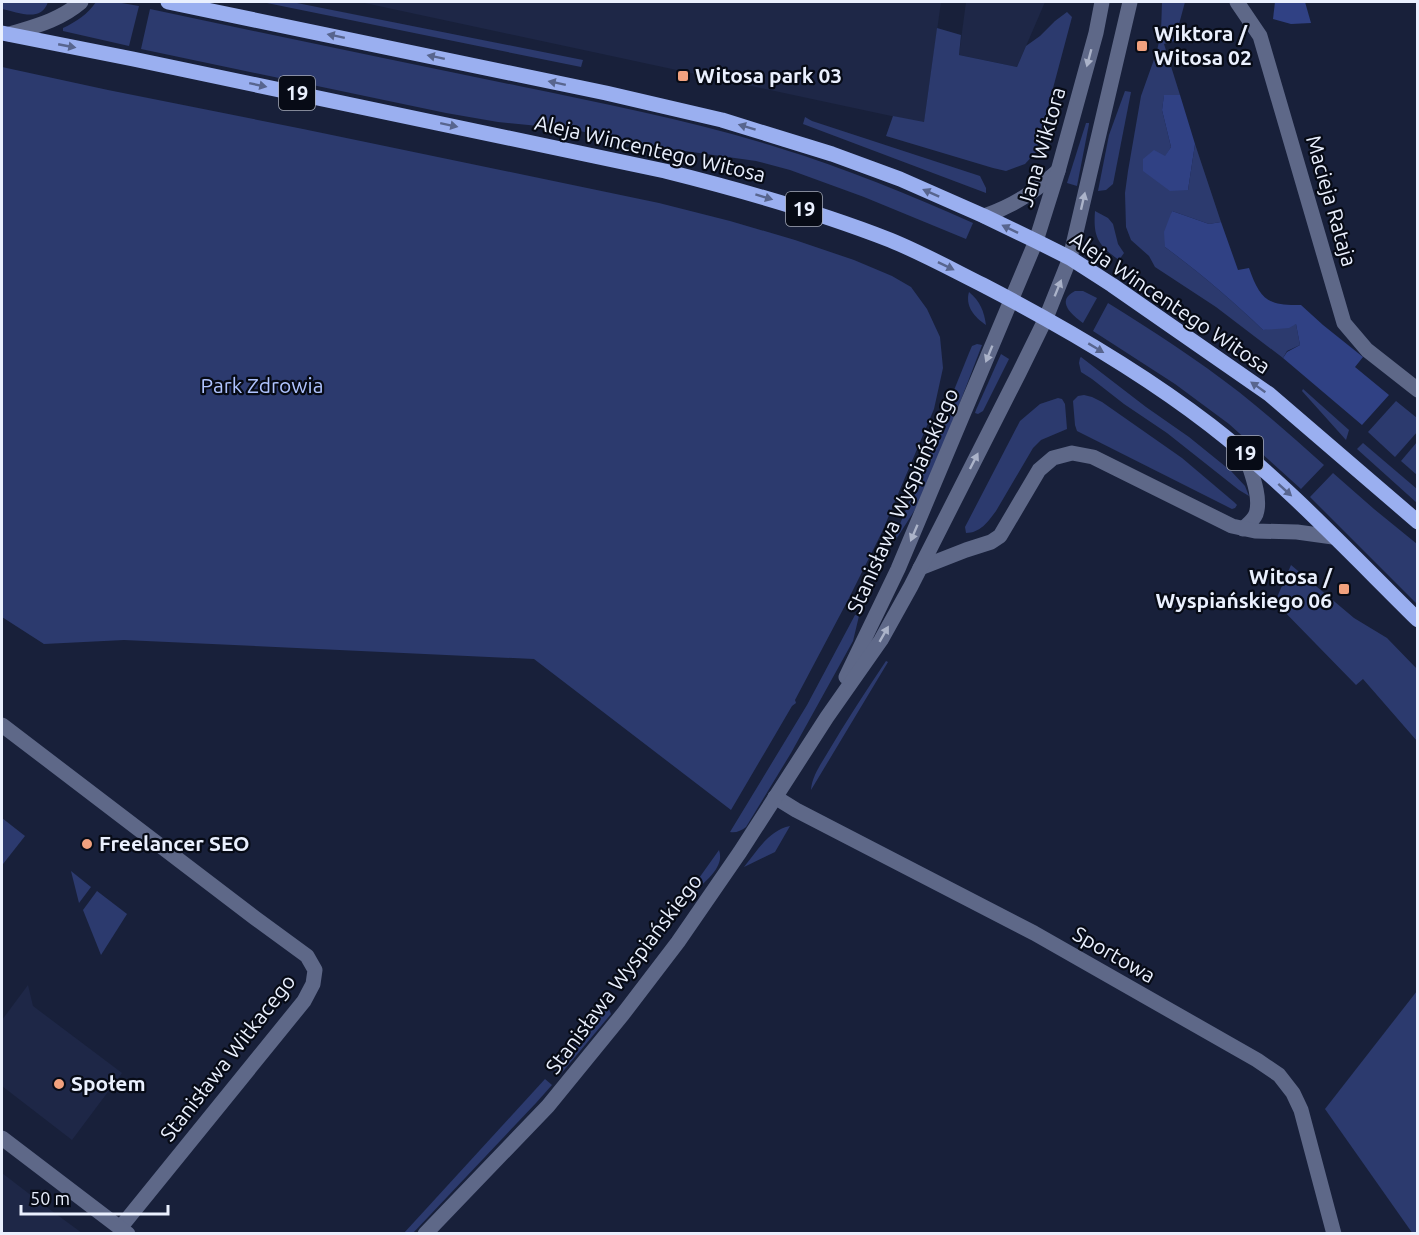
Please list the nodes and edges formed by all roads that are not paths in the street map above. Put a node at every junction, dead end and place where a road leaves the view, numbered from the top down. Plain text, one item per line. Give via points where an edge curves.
1 (81, 2) edge
2 (168, 2) edge
3 (1102, 2) edge
4 (1130, 2) edge
5 (1237, 2) edge
6 (6, 33) edge
7 (1058, 171) junction
8 (984, 216) junction
9 (1036, 242) junction
10 (1070, 258) junction
11 (1011, 300) junction
12 (1046, 318) junction
13 (1418, 390) edge
14 (1245, 453) junction
15 (1418, 522) edge
16 (1243, 529) junction
17 (1334, 537) junction
18 (920, 568) junction
19 (1418, 621) edge
20 (827, 717) junction
21 (2, 725) edge
22 (775, 797) junction
23 (2, 1138) edge
24 (124, 1231) edge
25 (425, 1233) edge
26 (1334, 1233) edge

1 - 6 street via 60,18
8 -> 2 main road, Aleja Wincentego Witosa via 844,158 722,120
3 -> 7 street, Jana Wiktora
10 -> 4 street
5 - 13 street, Macieja Rataja via 1260,36 1344,323 1367,350
6 -> 11 main road, Aleja Wincentego Witosa / 19 via 585,153 751,193 892,241
7 - 8 street via 1015,204
7 - 9 street, Jana Wiktora
9 -> 8 main road, Aleja Wincentego Witosa
9 - 10 main road, Aleja Wincentego Witosa
9 - 11 street, Jana Wiktora
12 -> 10 street, Stanisława Wyspiańskiego
15 -> 10 main road, Aleja Wincentego Witosa via 1269,394
11 - 12 main road, Aleja Wincentego Witosa / 19
11 -> 20 street, Stanisława Wyspiańskiego via 898,569
12 -> 14 main road, Aleja Wincentego Witosa / 19 via 1167,393
18 -> 12 street, Stanisława Wyspiańskiego
14 - 16 street via 1257,505 1256,514
14 -> 17 main road, Aleja Wincentego Witosa / 19
16 - 17 street
16 - 18 street via 1092,457 1072,453 1053,458 1039,470 1000,536
17 - 19 main road, Aleja Wincentego Witosa / 19
20 -> 18 street, Stanisława Wyspiańskiego via 881,640
20 - 22 street, Stanisława Wyspiańskiego
21 - 24 street, Stanisława Witkacego via 307,956 315,970 304,1000
22 - 25 street, Stanisława Wyspiańskiego via 690,926 593,1050 548,1106
22 - 26 street, Sportowa via 1034,933 1279,1075 1301,1110
23 - 24 street

